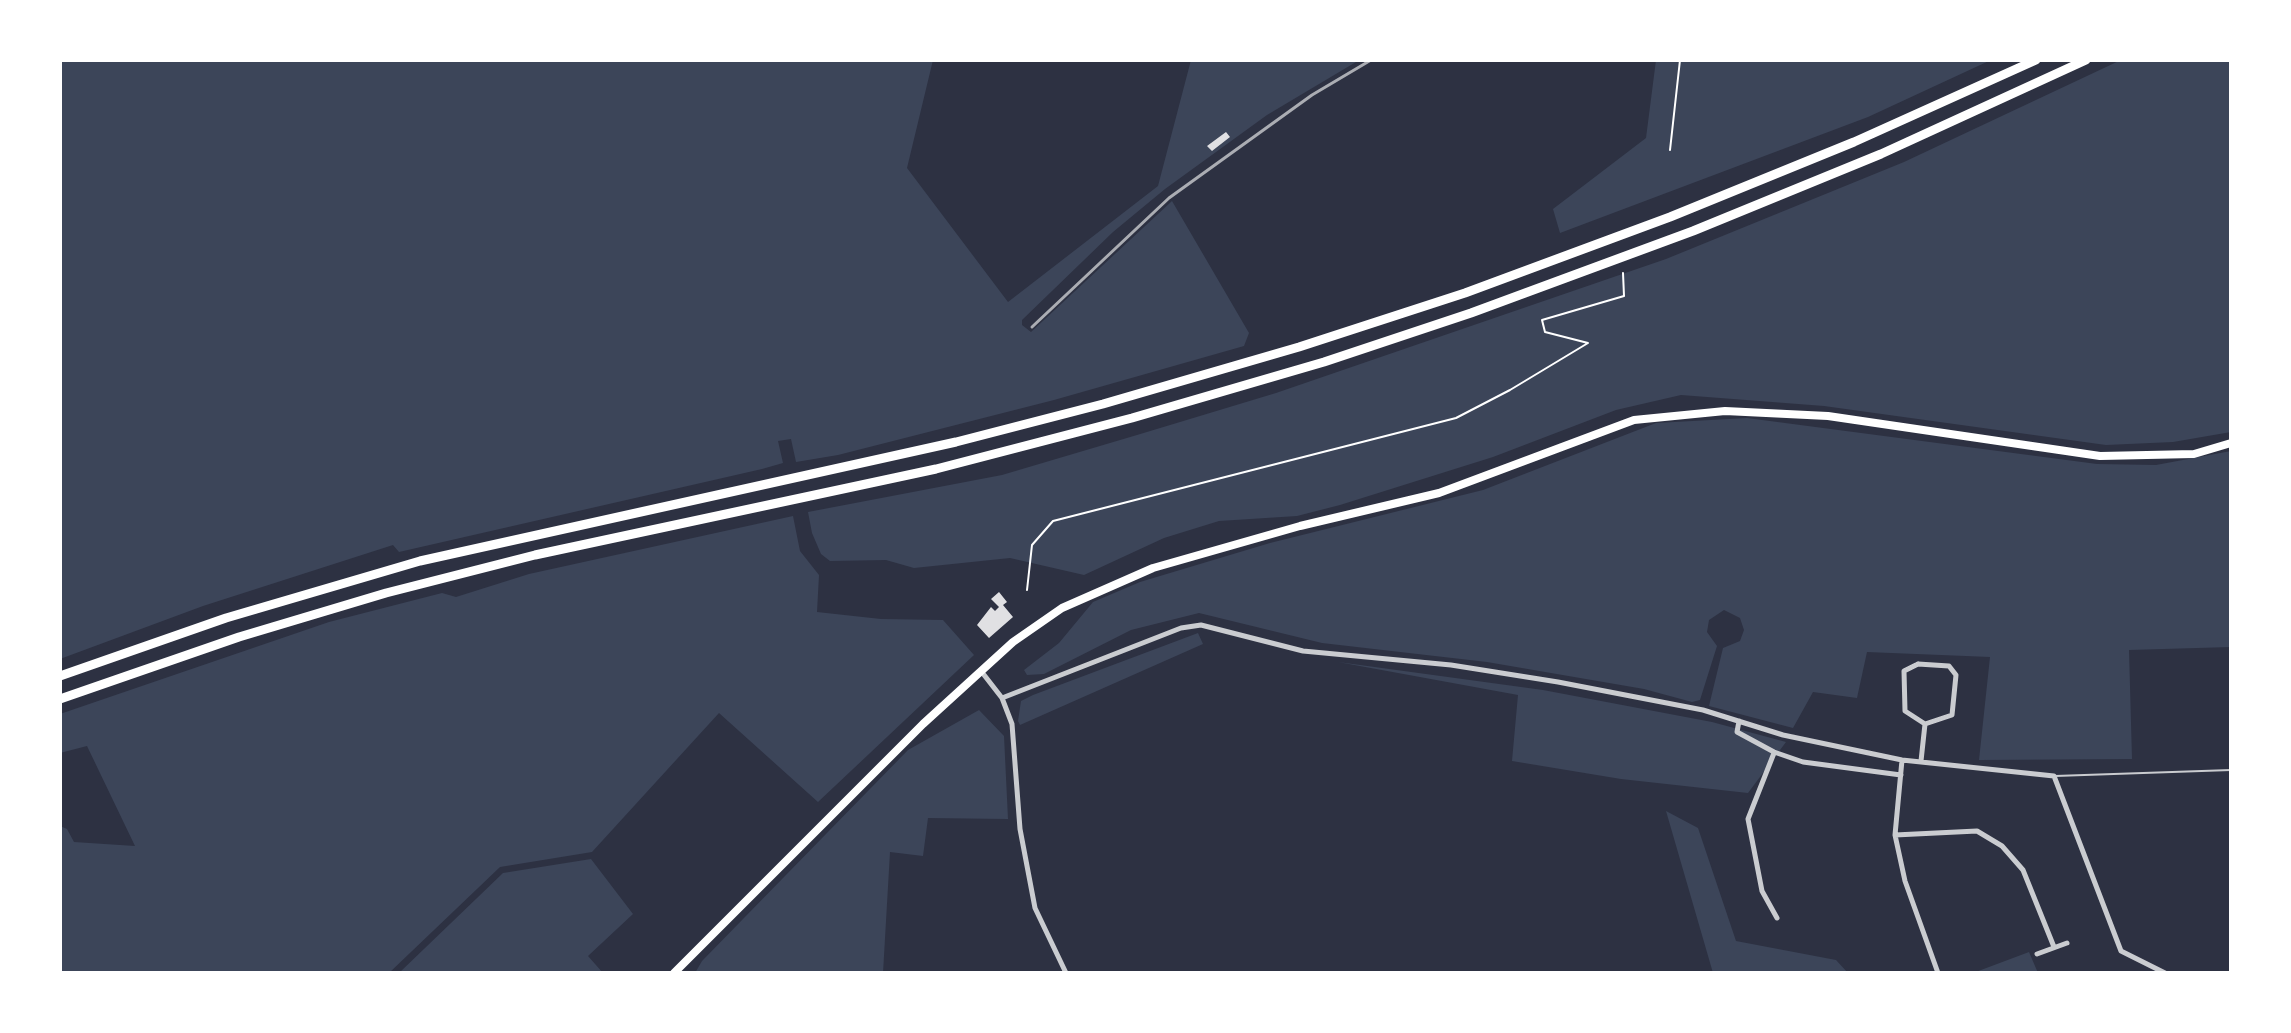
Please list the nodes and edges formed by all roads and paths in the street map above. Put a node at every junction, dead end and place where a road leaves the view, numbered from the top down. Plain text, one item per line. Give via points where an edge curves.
1 (1680, 60) edge
2 (2036, 60) edge
3 (2086, 60) edge
4 (1670, 150) dead end
5 (1623, 273) dead end
6 (2231, 443) edge
7 (1027, 590) dead end
8 (981, 670) junction
9 (60, 676) edge
10 (1002, 698) junction
11 (60, 699) edge
12 (1739, 721) junction
13 (1925, 724) junction
14 (1774, 752) junction
15 (1902, 760) junction
16 (1921, 761) junction
17 (2231, 770) edge
18 (1901, 775) junction
19 (2054, 776) junction
20 (1895, 835) junction
21 (1777, 918) dead end
22 (2067, 943) dead end
23 (2054, 947) junction
24 (2037, 954) dead end
25 (674, 973) edge
26 (1066, 973) edge
27 (1938, 973) edge
28 (2165, 973) edge

1 - 4 path
2 - 9 highway via 1670,217 1311,343 956,442 420,561 226,618
3 - 11 highway via 1893,149 1693,231 1324,362 971,460 535,555 386,593 191,652
5 - 7 path via 1624,296 1542,320 1545,332 1588,343 1510,390 1456,418 1053,521 1032,545
6 - 8 main road via 2194,454 2100,456 1828,416 1725,411 1634,420 1439,493 1300,526 1128,578 1047,618
8 - 10 street
8 - 25 main road
10 - 12 street via 1181,628 1201,625 1303,651 1544,679
10 - 26 street via 1012,724 1020,829 1035,908
12 - 14 street via 1737,732
12 - 15 street
13 - 13 street via 1952,715 1956,675 1949,666 1918,664 1904,671 1905,711
13 - 16 street
14 - 18 street via 1803,762
14 - 21 street via 1748,819 1762,891
15 - 16 street
15 - 18 street
16 - 19 street
17 - 19 lane
18 - 20 street
19 - 28 street via 2121,951
20 - 23 street via 1977,831 2002,846 2023,870
20 - 27 street via 1905,881
22 - 23 street
23 - 24 street

